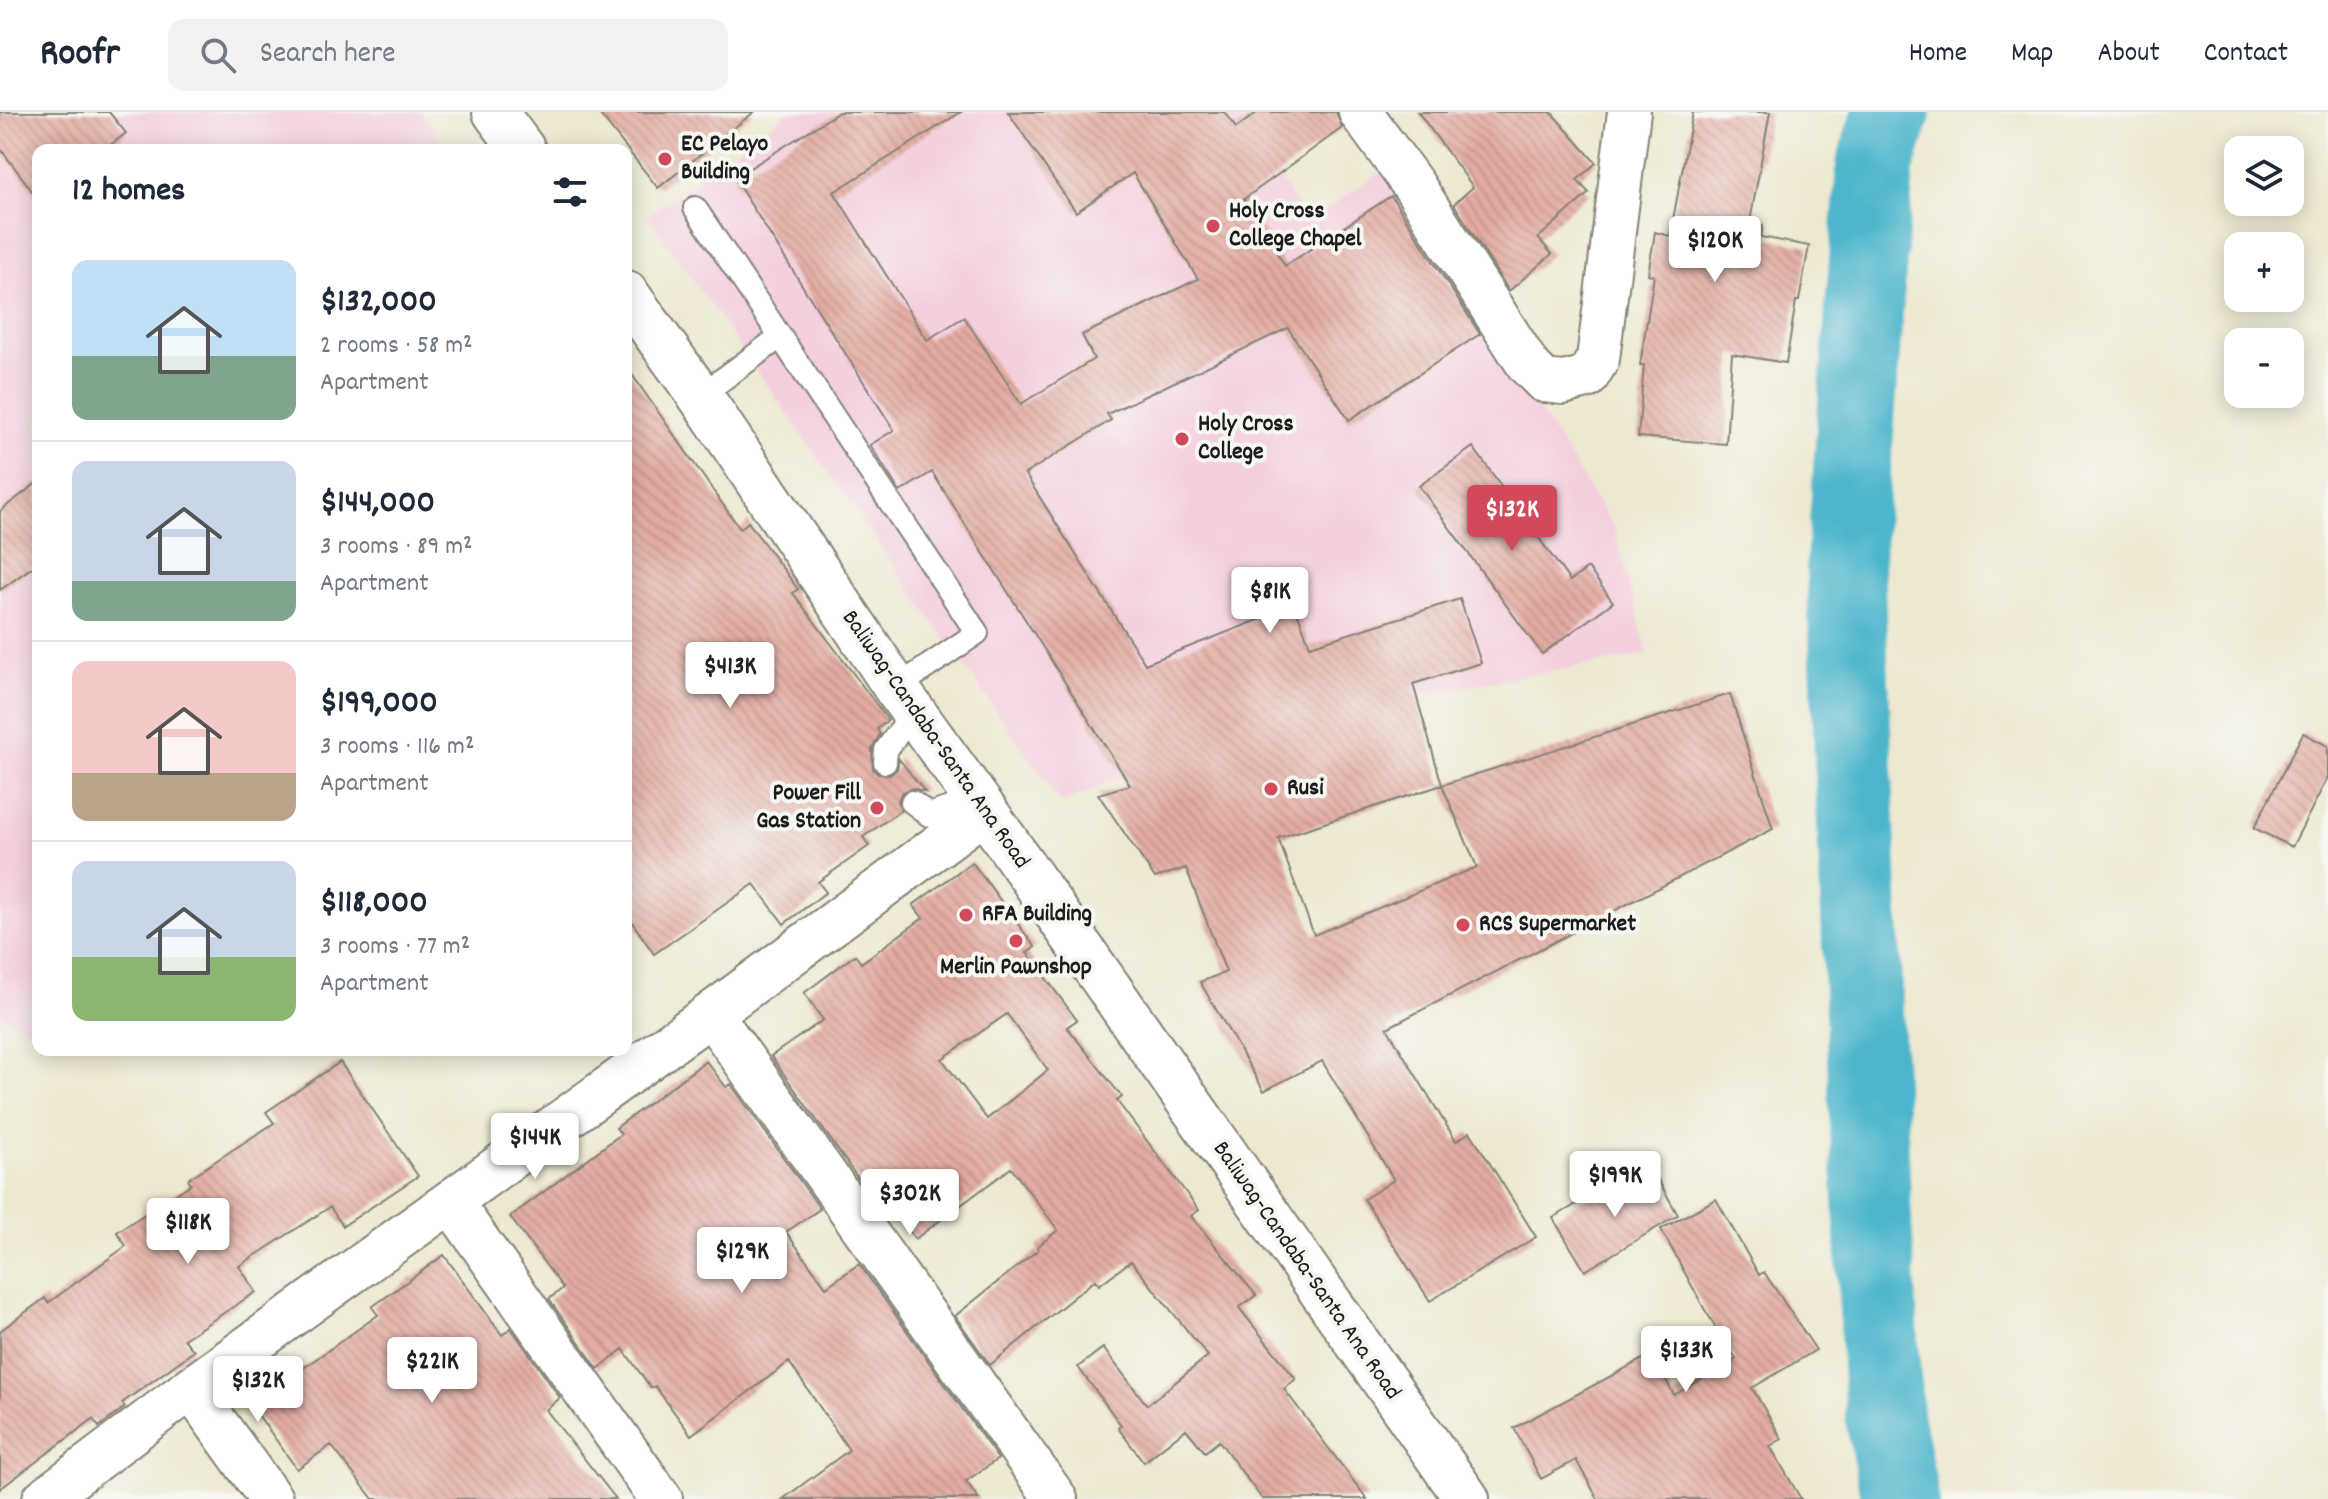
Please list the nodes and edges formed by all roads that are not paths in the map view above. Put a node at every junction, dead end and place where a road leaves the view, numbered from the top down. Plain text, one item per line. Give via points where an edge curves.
1 (1360, 112) edge
2 (1629, 112) edge
3 (695, 208) dead end
4 (632, 301) edge
5 (780, 337) junction
6 (700, 396) junction
7 (905, 700) junction
8 (885, 762) dead end
9 (981, 805) junction
10 (711, 1014) junction
11 (451, 1202) junction
12 (191, 1388) junction
13 (44, 1499) edge
14 (271, 1499) edge
15 (661, 1499) edge
16 (1056, 1499) edge
17 (1467, 1499) edge

1 - 2 street via 1414,186 1528,365 1544,381 1563,383 1587,377 1598,359
3 - 5 lane
4 - 6 main road, Baliwag-Candaba-Santa Ana Road
5 - 6 lane
5 - 7 lane via 977,633
6 - 7 main road, Baliwag-Candaba-Santa Ana Road
7 - 8 lane
7 - 9 main road, Baliwag-Candaba-Santa Ana Road
9 - 10 street via 929,820
9 - 17 main road, Baliwag-Candaba-Santa Ana Road
10 - 11 street
10 - 16 street
11 - 12 street
11 - 15 street
12 - 13 street
12 - 14 street

